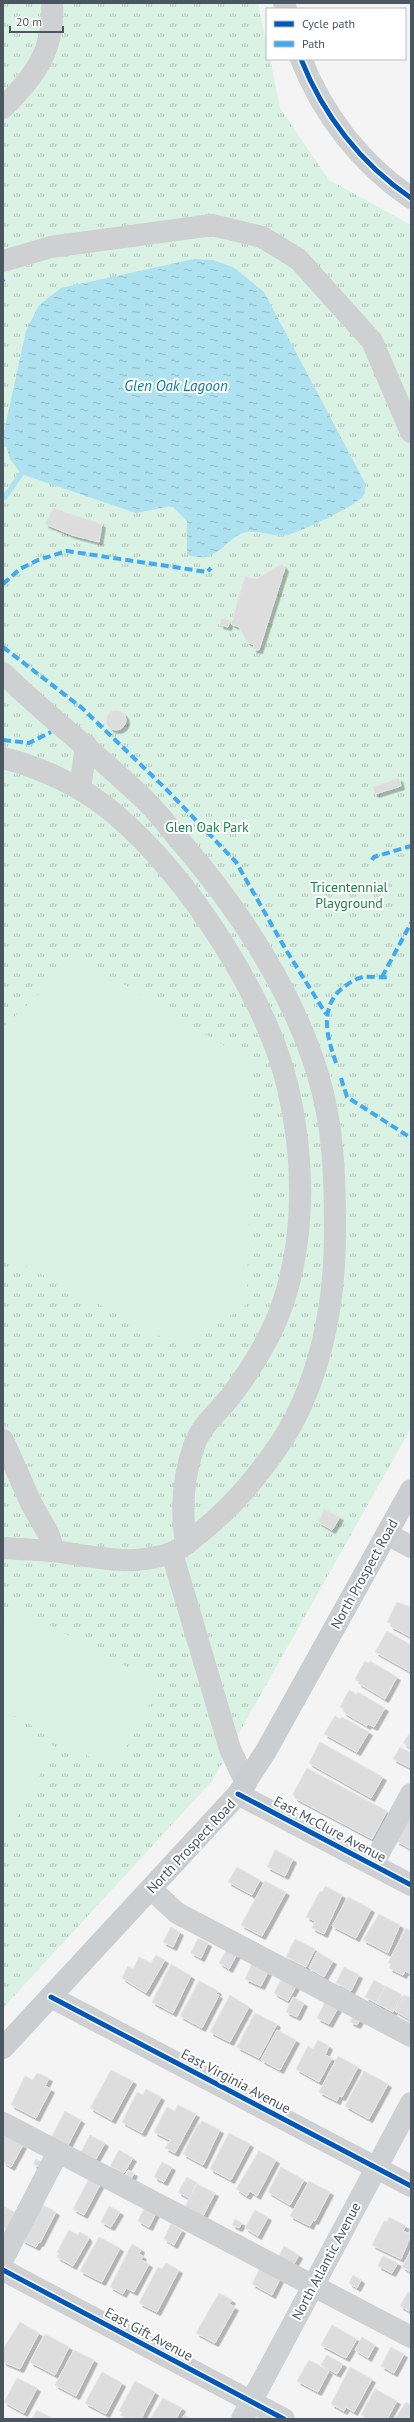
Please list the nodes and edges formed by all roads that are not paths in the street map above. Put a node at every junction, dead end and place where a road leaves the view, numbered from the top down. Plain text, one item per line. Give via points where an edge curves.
1 (52, 3) edge
2 (302, 60) edge
3 (4, 106) edge
4 (411, 198) edge
5 (3, 261) edge
6 (411, 432) edge
7 (3, 673) edge
8 (86, 745) junction
9 (3, 758) edge
10 (80, 789) junction
11 (3, 1440) edge
12 (411, 1490) edge
13 (387, 1534) junction
14 (411, 1547) edge
15 (3, 1548) edge
16 (179, 1548) junction
17 (54, 1551) junction
18 (242, 1789) junction
19 (411, 1794) edge
20 (373, 1864) junction
21 (411, 1885) edge
22 (151, 1889) junction
23 (51, 1997) junction
24 (411, 2036) edge
25 (3, 2048) edge
26 (411, 2103) edge
27 (3, 2123) edge
28 (58, 2152) junction
29 (376, 2167) junction
30 (411, 2186) edge
31 (3, 2259) edge
32 (3, 2270) edge
33 (313, 2285) junction
34 (411, 2337) edge
35 (246, 2410) edge
36 (284, 2419) edge

1 - 3 street via 54,22 43,58 31,78
2 - 4 street via 329,114 358,151
5 - 6 street via 51,247 212,226 262,237 298,259 372,341
7 - 8 street
8 - 10 street
8 - 16 street via 150,805 215,882 261,950 296,1016 319,1076 333,1148 336,1187 335,1261 325,1335 313,1375 284,1438 252,1483 224,1515
9 - 10 street via 45,772
10 - 16 street via 116,814 169,868 226,948 266,1024 288,1086 300,1154 300,1212 284,1301 268,1341 247,1375 208,1422 194,1444 183,1487
11 - 17 street via 31,1503 48,1533
12 - 13 main road, North Prospect Road
13 - 14 street
13 - 18 main road, North Prospect Road
15 - 17 street
16 - 17 street via 133,1560
16 - 18 street
18 - 20 street, East McClure Avenue
18 - 22 main road, North Prospect Road
19 - 20 street
20 - 21 street, East McClure Avenue
22 - 23 main road, North Prospect Road
22 - 24 street via 177,1913
23 - 25 main road, North Prospect Road
23 - 29 street, East Virginia Avenue
26 - 29 street, North Atlantic Avenue
27 - 28 street
28 - 31 street
28 - 33 street
29 - 30 street, East Virginia Avenue
29 - 33 street, North Atlantic Avenue
32 - 35 street, East Gift Avenue
33 - 34 street
33 - 35 street, North Atlantic Avenue
35 - 36 street, East Gift Avenue

